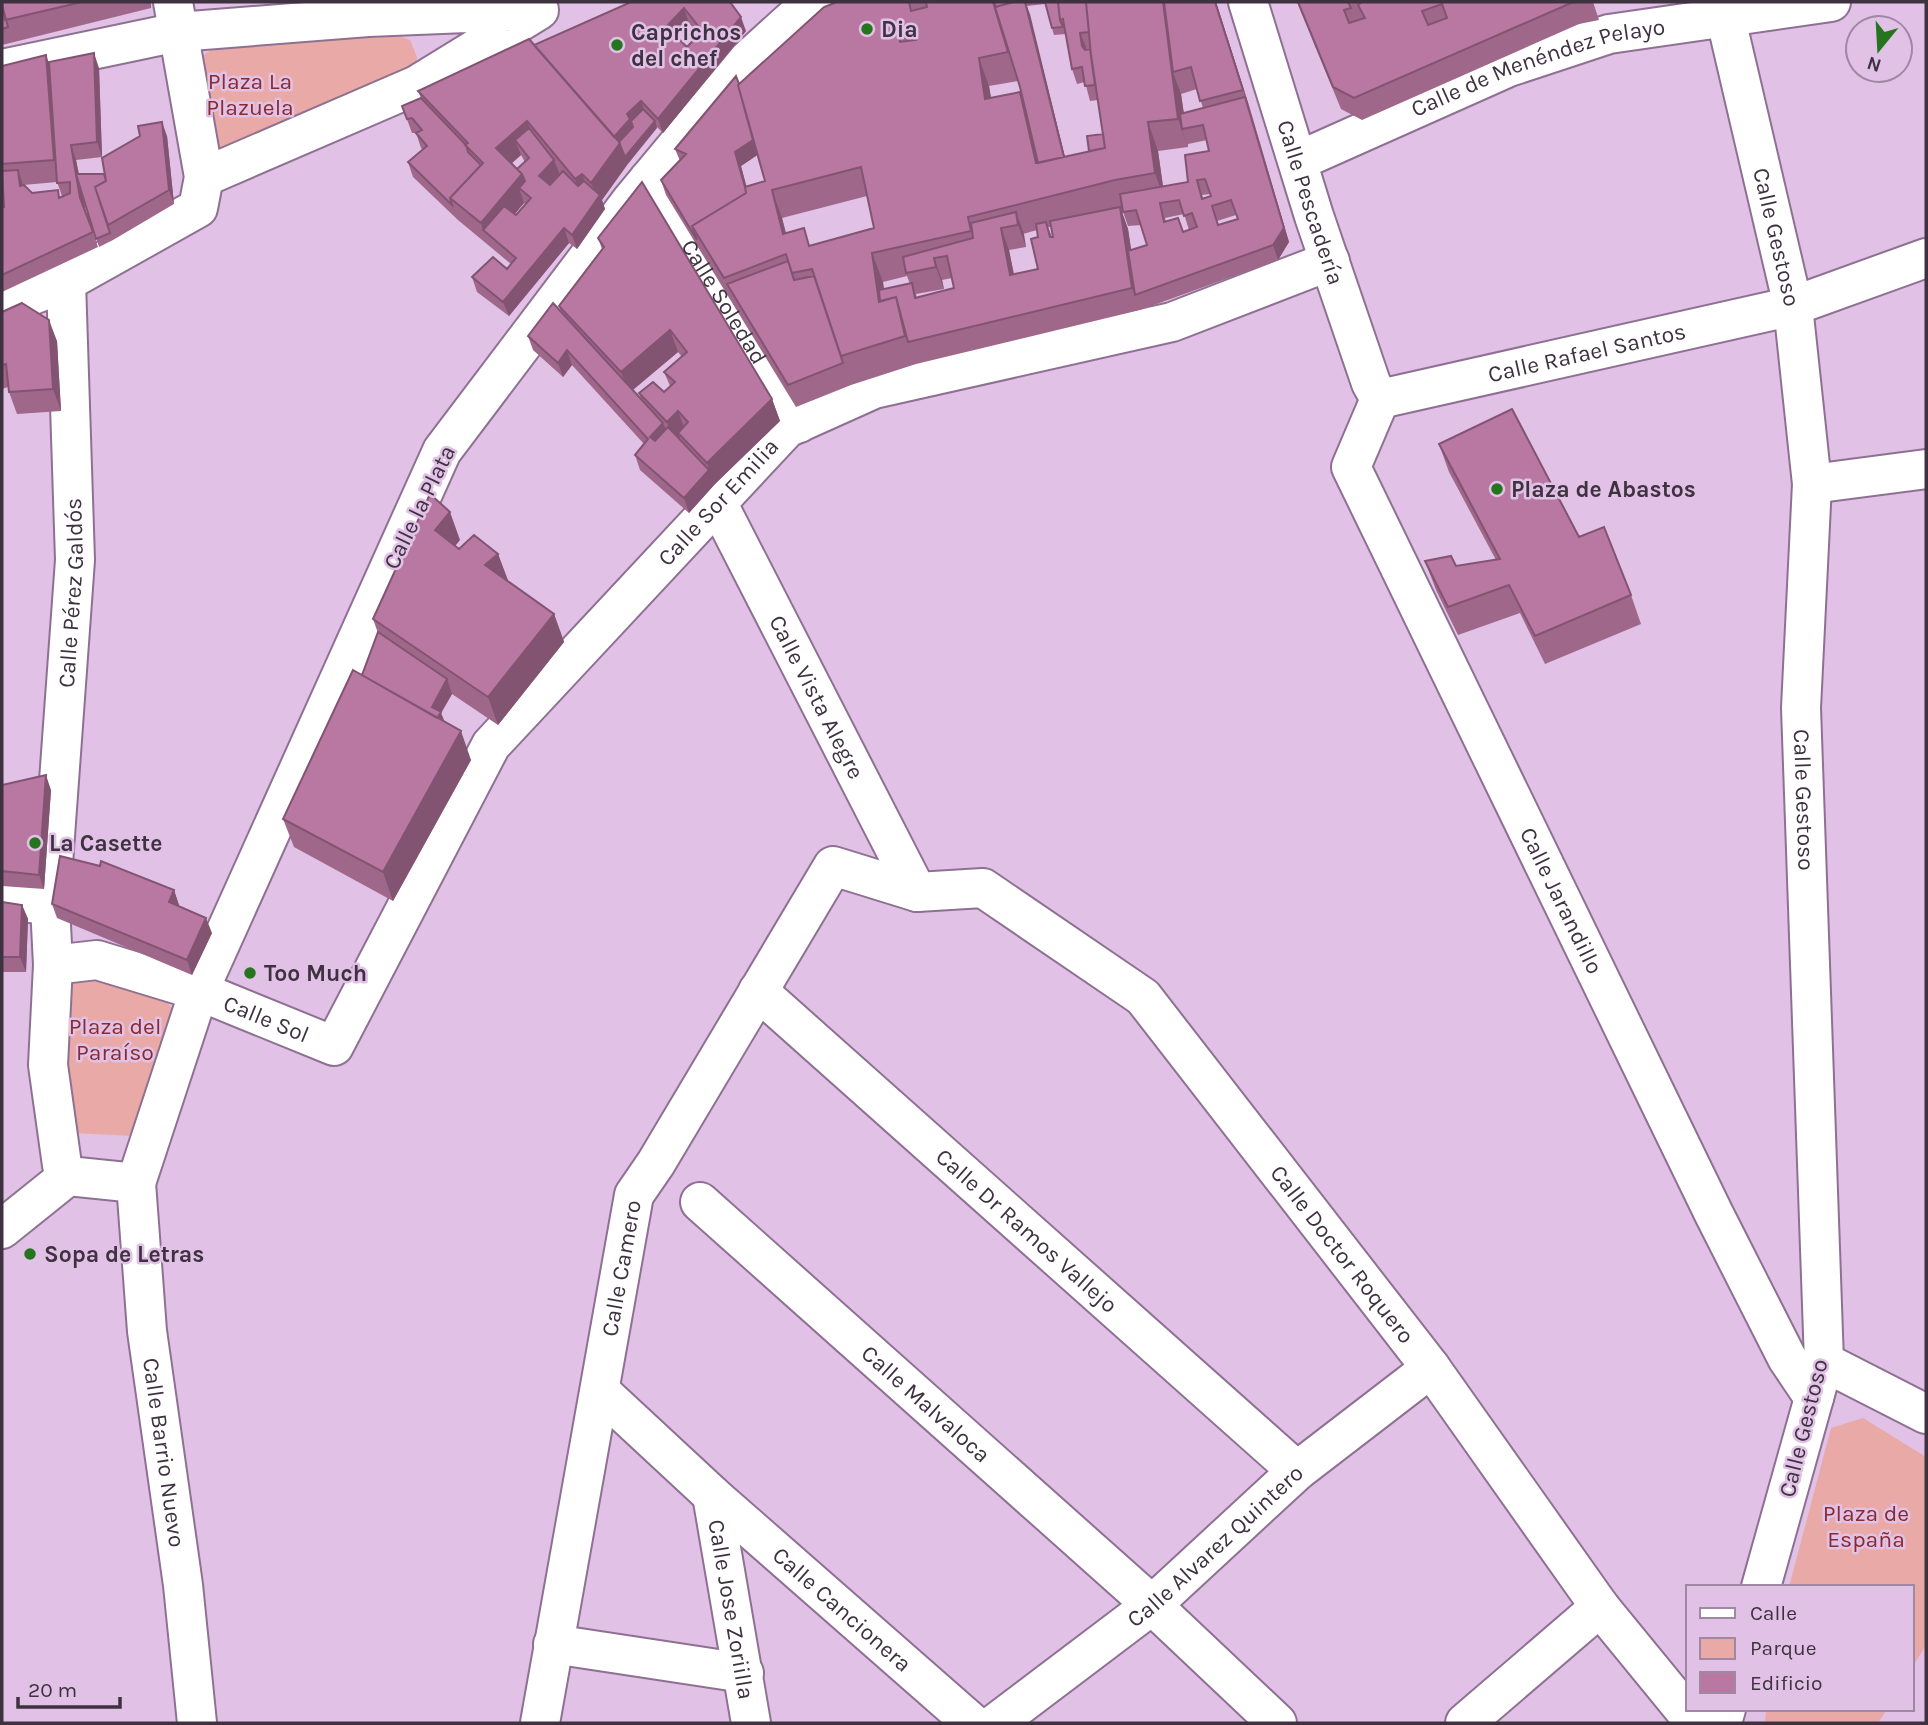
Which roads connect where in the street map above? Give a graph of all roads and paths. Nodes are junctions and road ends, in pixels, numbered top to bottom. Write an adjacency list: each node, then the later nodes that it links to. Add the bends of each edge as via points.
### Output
1 (810, 2): 10 (street, Calle la Plata, via 760,48)
2 (1248, 2): 8 (street, Calle Pescadería)
3 (1830, 2): 5 (street, Calle de Menéndez Pelayo)
4 (552, 6): 6 (street, via 368,17); 9 (street, via 417,85)
5 (1725, 15): 8 (street, Calle de Menéndez Pelayo, via 1609,34 1509,67); 14 (street, Calle Gestoso)
6 (176, 17): 7 (street); 9 (street)
7 (2, 69)
8 (1298, 161): 12 (street, Calle Pescadería)
9 (204, 177): 13 (street, via 198,208)
10 (649, 179): 17 (street, Calle Soledad); 25 (street, Calle la Plata, via 442,452)
11 (1926, 258): 14 (street, Calle Rafael Santos)
12 (1330, 261): 16 (street, Calle Pescadería); 17 (street, Calle Sor Emilia, via 1172,322 874,389)
13 (66, 282): 15 (street); 23 (street, Calle Pérez Galdós, via 75,560)
14 (1793, 306): 16 (street, Calle Rafael Santos); 19 (street, Calle Gestoso)
15 (2, 307)
16 (1380, 399): 36 (street, Calle Jarandillo, via 1351,467 1714,1214 1787,1358)
17 (799, 423): 20 (street, Calle Sor Emilia, via 787,428)
18 (1926, 468): 19 (street)
19 (1812, 484): 33 (street, Calle Gestoso, via 1801,708)
20 (718, 502): 21 (street, Calle Vista Alegre); 27 (street, Calle Sor Emilia, via 491,745)
21 (917, 892): 26 (street, Calle Camero, via 833,866); 34 (street, Calle Doctor Roquero, via 983,888 1143,997)
22 (2, 900): 23 (street)
23 (50, 905): 24 (street, Calle Pérez Galdós)
24 (53, 965): 25 (street, via 97,960); 28 (street, via 48,1066)
25 (198, 991): 27 (street, Calle Sol); 29 (street)
26 (758, 991): 35 (street, Calle Camero, via 634,1195); 38 (street, Calle Dr Ramos Vallejo)
27 (334, 1046)
28 (65, 1171): 29 (street); 30 (street); 32 (street)
29 (136, 1183): 45 (street, Calle Barrio Nuevo, via 147,1331 183,1585)
30 (2, 1200)
31 (700, 1202): 41 (street, Calle Malvaloca)
32 (2, 1229)
33 (1824, 1362): 36 (street, Calle Gestoso); 37 (street)
34 (1431, 1367): 38 (street, Calle Alvarez Quintero); 42 (street, Calle Doctor Roquero)
35 (600, 1391): 39 (street, Calle Cancionera); 43 (street, Calle Camero)
36 (1814, 1398): 40 (street, Calle Gestoso)
37 (1926, 1413)
38 (1297, 1471): 41 (street, Calle Alvarez Quintero)
39 (712, 1495): 44 (street, Calle Jose Zoriilla); 48 (street, Calle Cancionera)
40 (1761, 1585)
41 (1152, 1605): 49 (street, Calle Alvarez Quintero); 50 (street, Calle Malvaloca)
42 (1600, 1607): 51 (street); 52 (street, Calle Doctor Roquero)
43 (554, 1644): 44 (street); 46 (street, Calle Camero)
44 (744, 1673): 47 (street, Calle Jose Zoriilla)
45 (197, 1723)
46 (540, 1723)
47 (751, 1723)
48 (972, 1723)
49 (996, 1723)
50 (1276, 1723)
51 (1465, 1723)
52 (1695, 1723)

